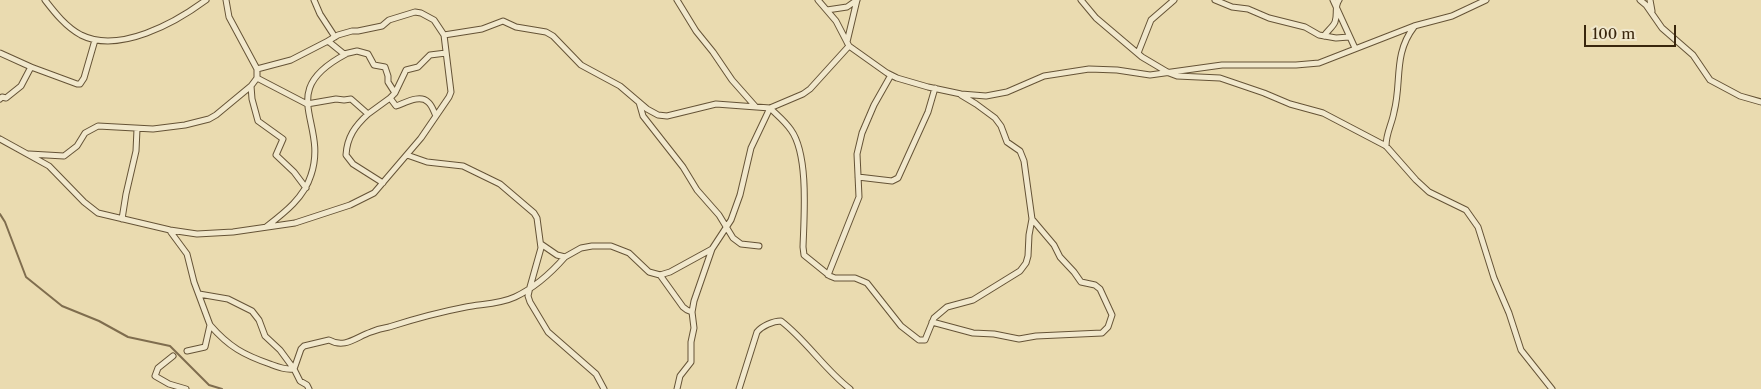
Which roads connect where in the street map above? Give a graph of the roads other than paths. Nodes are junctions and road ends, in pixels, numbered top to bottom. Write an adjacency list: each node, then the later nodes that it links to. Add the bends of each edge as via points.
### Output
1 (45, 0): 23 (street, via 67,25)
2 (206, 0): 23 (street, via 183,16 152,30 118,41)
3 (226, 0): 32 (street, via 229,17)
4 (314, 0): 21 (street)
5 (677, 0): 45 (street, via 732,80)
6 (818, 0): 16 (street)
7 (857, 0): 16 (street, via 847,7); 25 (street)
8 (1080, 0): 29 (street)
9 (1174, 0): 29 (street, via 1151,20)
10 (1215, 0): 20 (street, via 1305,27)
11 (1338, 0): 15 (street)
12 (1486, 0): 18 (street, via 1452,16)
13 (1640, 0): 17 (street)
14 (1650, 0): 17 (street)
15 (1334, 3): 20 (street, via 1336,20); 22 (street)
16 (827, 10): 25 (street)
17 (1652, 14): 43 (street, via 1693,55 1710,80 1740,96)
18 (1414, 26): 26 (street); 51 (street, via 1403,44)
19 (444, 35): 21 (street, via 434,20 415,12 389,20 382,26); 28 (street); 42 (street, via 482,29 503,21 516,27 546,32 581,65 617,84)
20 (1324, 36): 22 (street)
21 (335, 37): 24 (street)
22 (1349, 37): 26 (street)
23 (95, 40): 31 (street, via 80,84)
24 (328, 41): 30 (street); 32 (street, via 291,60)
25 (848, 44): 34 (street); 46 (street, via 810,89)
26 (1355, 48): 33 (street, via 1309,65 1222,65)
27 (0, 53): 31 (street)
28 (446, 53): 38 (street, via 432,54 418,67 406,70); 48 (street, via 451,92)
29 (1138, 53): 33 (street)
30 (346, 54): 38 (street, via 355,51 368,54 374,65 385,68); 44 (street, via 318,73 310,86)
31 (31, 67): 41 (street, via 20,87)
32 (257, 69): 35 (street)
33 (1168, 74): 39 (street, via 1089,69 1044,76 991,96); 51 (street, via 1217,78 1242,85 1323,113)
34 (891, 75): 37 (street); 54 (street, via 862,133 857,154)
35 (257, 78): 36 (street); 44 (street)
36 (251, 86): 49 (street, via 208,119 185,125); 56 (street, via 258,122 284,140 276,156)
37 (935, 88): 39 (street); 54 (street, via 928,112 898,178 892,181)
38 (395, 93): 40 (street)
39 (958, 93): 58 (street, via 994,118 1007,142 1020,152)
40 (390, 98): 47 (street); 48 (street, via 396,106 410,100 427,100)
41 (0, 99)
42 (639, 102): 45 (street, via 647,110 662,116 716,104); 59 (street, via 642,116)
43 (1761, 102)
44 (307, 104): 47 (street, via 351,99); 56 (street, via 314,155 312,174)
45 (756, 106): 46 (street)
46 (770, 108): 59 (street, via 751,148 735,210); 67 (street, via 792,130 800,153 804,255)
47 (368, 114): 55 (street, via 353,129 346,156)
48 (436, 116): 53 (street)
49 (137, 129): 52 (street, via 98,126 85,133 80,143 64,156); 57 (street, via 136,151)
50 (0, 139): 52 (street)
51 (1386, 146): 82 (street, via 1429,192 1470,214 1478,227 1521,350)
52 (28, 154): 57 (street, via 49,166 98,213)
53 (407, 155): 55 (street); 62 (street, via 430,162 461,165 500,184 536,215)
54 (858, 177): 67 (street, via 859,197)
55 (383, 183): 60 (street, via 369,196 350,205 295,223)
56 (306, 188): 60 (street, via 296,201)
57 (122, 219): 61 (street)
58 (1032, 219): 71 (street, via 1028,256 1020,271 973,300 947,307); 71 (street, via 1081,282 1100,289 1112,314 1106,331 1019,339 973,333)
59 (726, 228): 63 (street, via 739,243); 64 (street)
60 (263, 229): 61 (street, via 212,234)
61 (170, 230): 69 (street, via 187,254)
62 (541, 244): 65 (street); 68 (street)
63 (760, 246)
64 (712, 249): 66 (street); 70 (street)
65 (565, 257): 66 (street, via 581,248 611,246 629,252 649,272); 68 (street)
66 (660, 275): 70 (street, via 683,307)
67 (828, 275): 71 (street, via 867,283 902,326 919,340 925,340)
68 (530, 287): 75 (street, via 507,300 394,325 340,344 329,340 304,346); 78 (street, via 530,302 548,332 590,368)
69 (199, 294): 72 (street); 75 (street, via 228,299 252,311 265,336)
70 (692, 312): 79 (street, via 692,362 680,376)
71 (932, 322)
72 (210, 325): 73 (street, via 206,347); 75 (street, via 244,355)
73 (187, 352)
74 (173, 356): 76 (street, via 158,368 155,376)
75 (294, 369): 77 (street)
76 (186, 389)
77 (309, 389)
78 (604, 389)
79 (676, 389)
80 (739, 389): 81 (street, via 757,332 781,321 806,343 834,377)
81 (850, 389)
82 (1552, 389)

